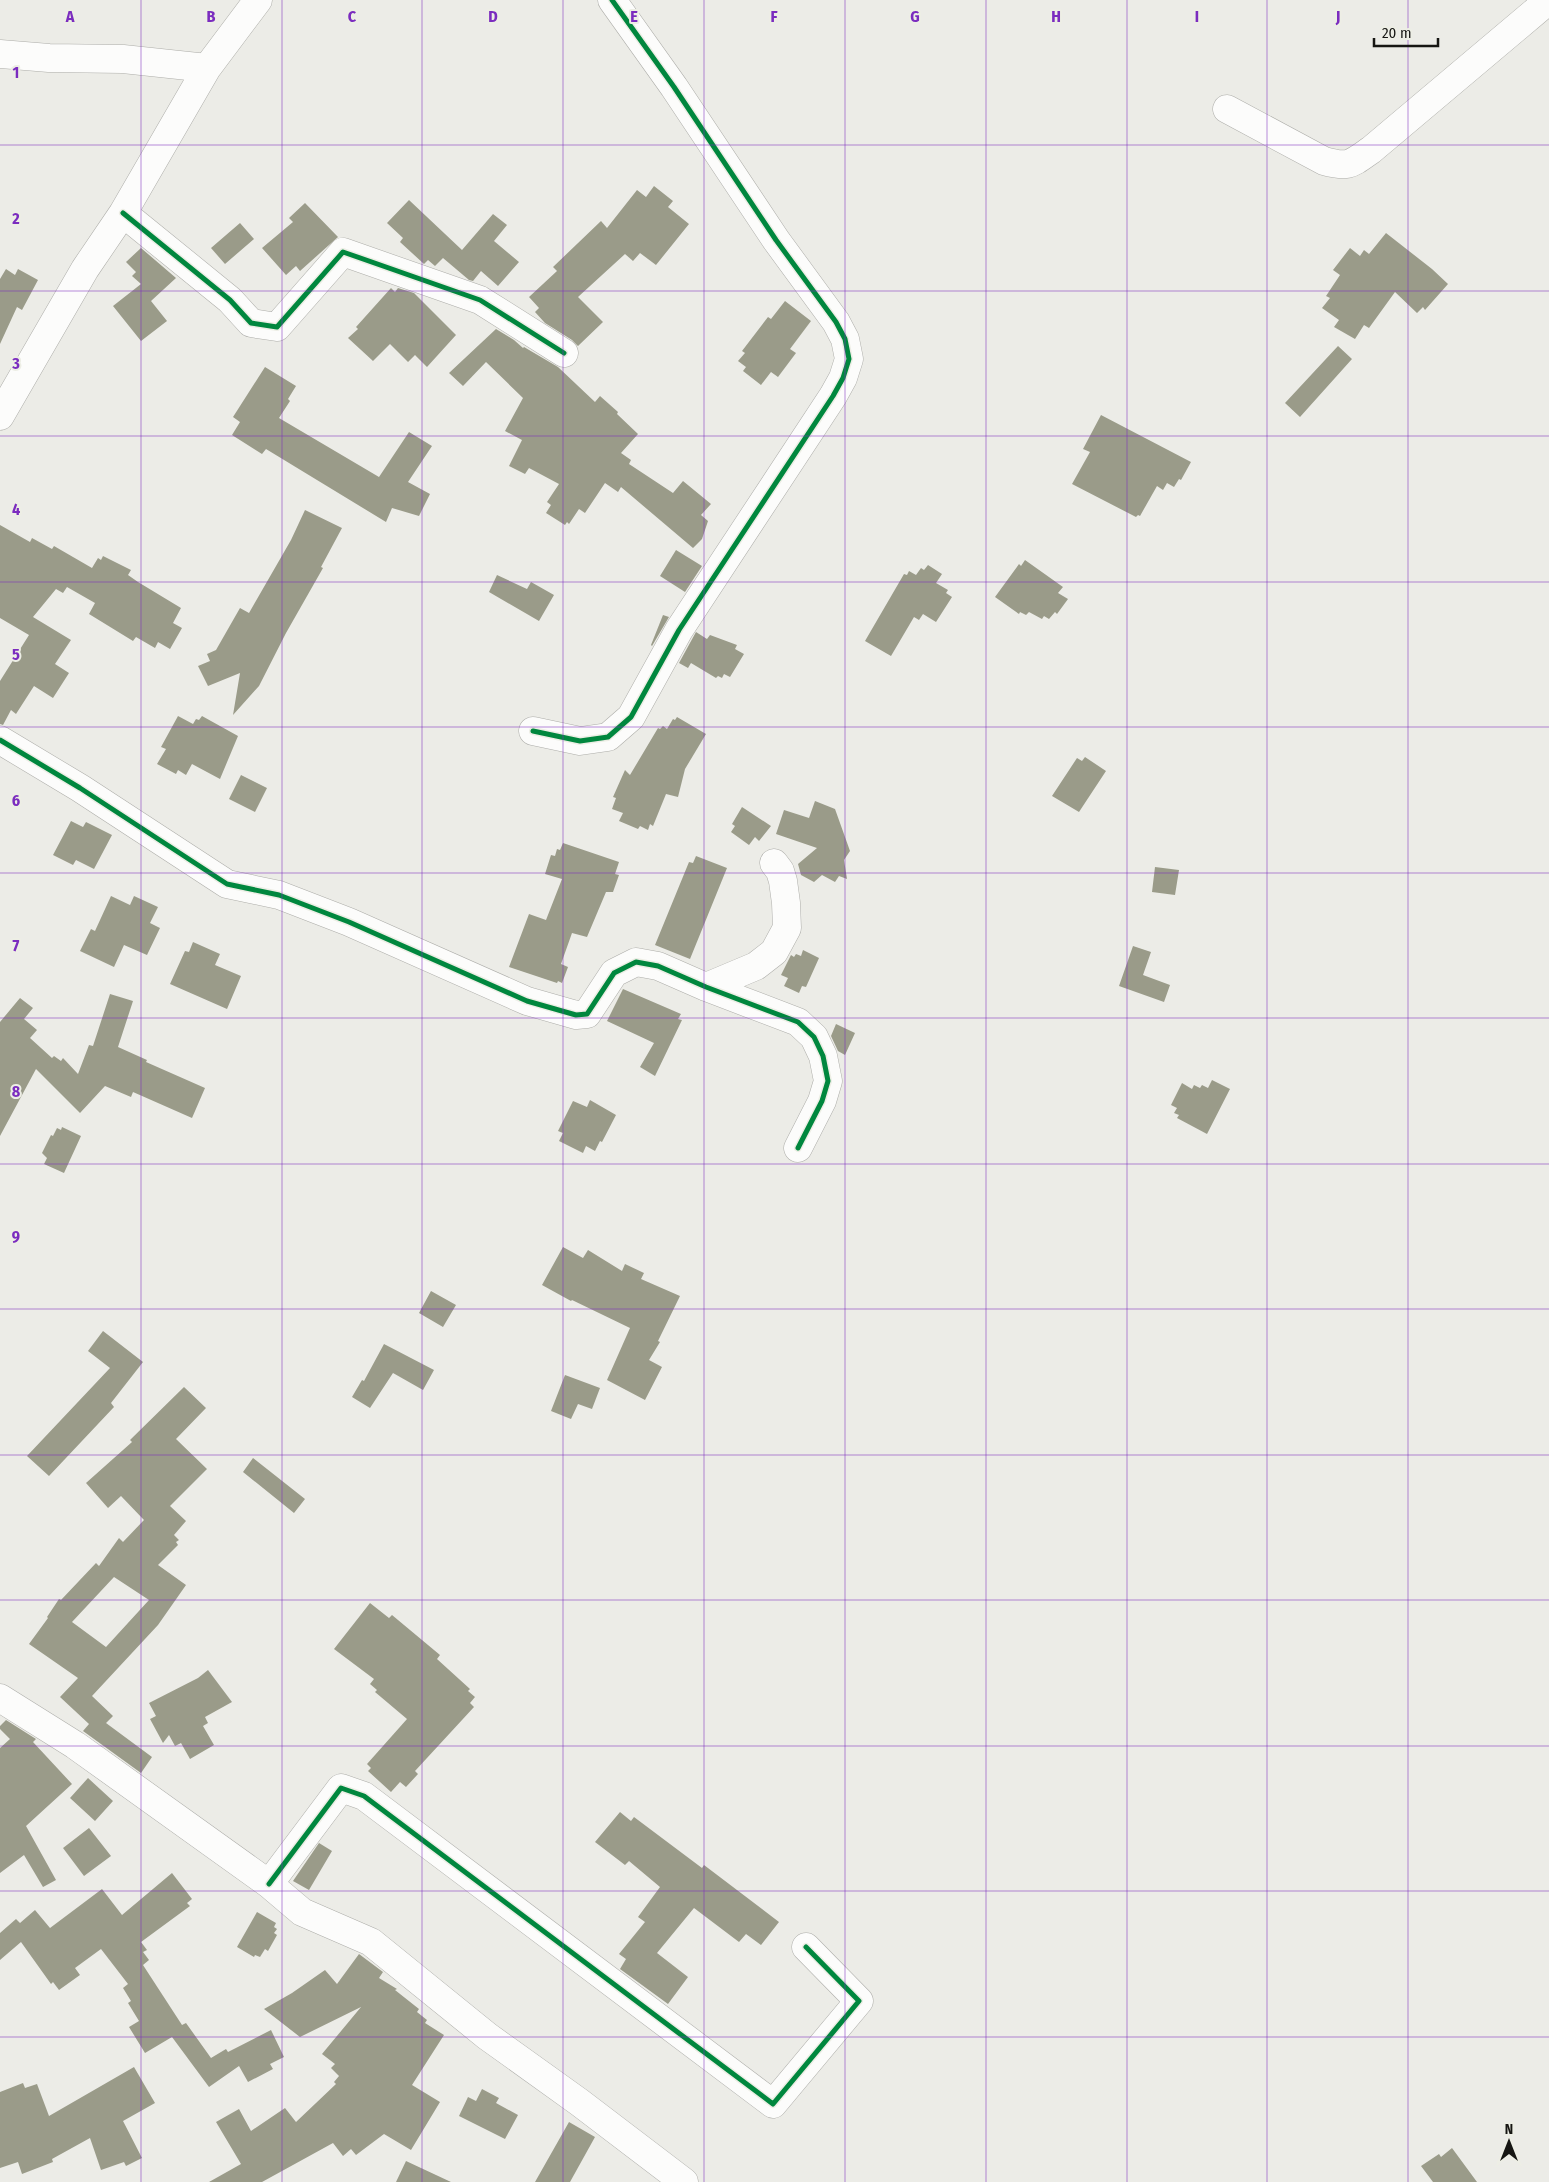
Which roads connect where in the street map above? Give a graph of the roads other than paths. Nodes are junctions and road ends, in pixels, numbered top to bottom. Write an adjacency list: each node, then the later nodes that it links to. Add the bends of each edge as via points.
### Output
1 (258, 0): 5 (street)
2 (612, 0): 10 (street, via 836,322 846,339 849,359 833,396 679,630 631,717 608,737 580,741)
3 (1549, 0): 6 (street, via 1371,150 1348,164 1341,166 1324,161)
4 (0, 54): 5 (street, via 123,58)
5 (207, 68): 7 (street)
6 (1227, 109)
7 (123, 213): 8 (street, via 230,300 251,323 277,327 343,252 480,300); 9 (street, via 85,269)
8 (564, 353)
9 (0, 416)
10 (533, 731)
11 (0, 740): 13 (street, via 227,884 279,895 331,915 526,1001 576,1015 587,1014 614,973 636,962 658,966)
12 (774, 863): 13 (street, via 783,881 787,928 774,952 756,966)
13 (706, 987): 14 (street, via 798,1022 814,1037 823,1056 828,1081 822,1101)
14 (798, 1148)
15 (0, 1698): 16 (street, via 75,1745)
16 (269, 1884): 17 (street, via 342,1788 364,1796 773,2104 859,2000); 18 (street, via 302,1912 371,1942 487,2036)
17 (806, 1947)
18 (684, 2182)

